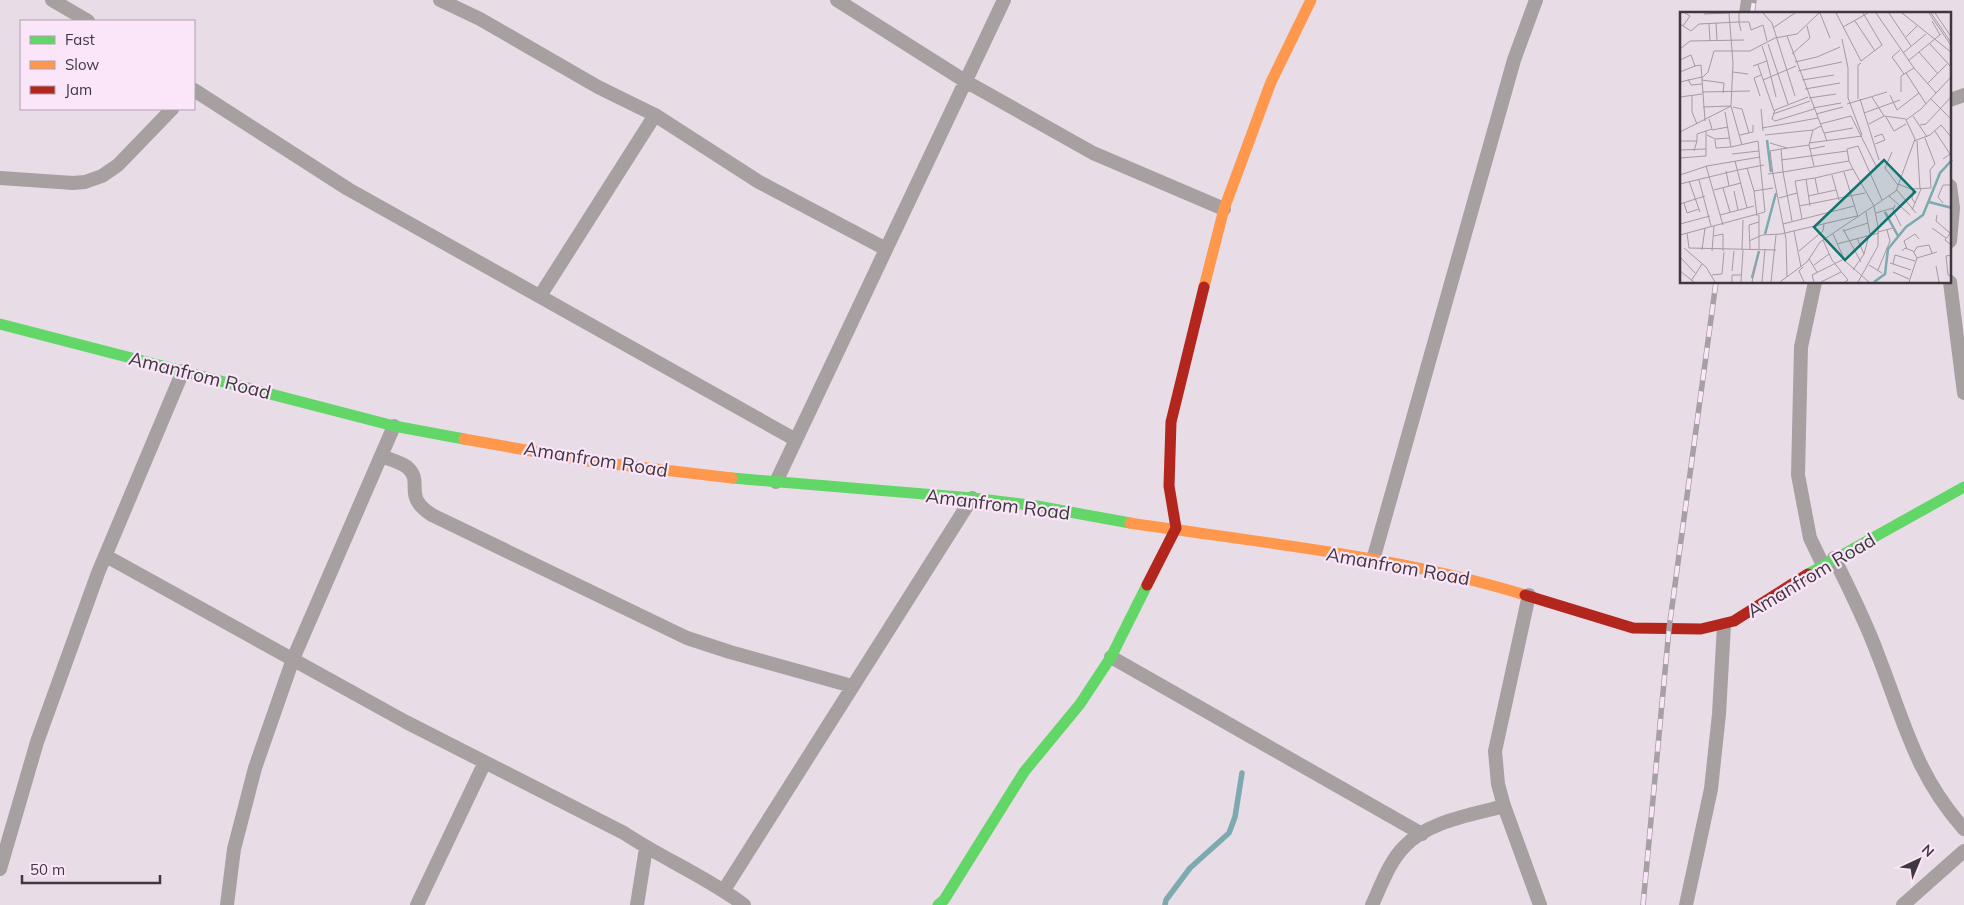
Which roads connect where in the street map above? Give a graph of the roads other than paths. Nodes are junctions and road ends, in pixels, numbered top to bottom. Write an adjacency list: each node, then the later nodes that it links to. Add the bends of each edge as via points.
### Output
1 (52, 0): 7 (street)
2 (440, 0): 13 (street, via 480,19 598,88)
3 (837, 0): 8 (street)
4 (1004, 0): 8 (street)
5 (1311, 0): 16 (street, via 1271,82)
6 (1536, 0): 33 (street, via 1514,60)
7 (86, 20)
8 (965, 80): 16 (street, via 1094,153); 18 (street)
9 (195, 91): 21 (street, via 348,188)
10 (1964, 95): 11 (street)
11 (1952, 99)
12 (171, 110): 14 (street, via 118,165 102,176 73,183)
13 (655, 115): 18 (street, via 759,182); 21 (street)
14 (0, 178)
15 (1952, 201): 17 (street)
16 (1224, 209): 31 (street, via 1171,422 1169,486)
17 (1952, 219)
18 (886, 249): 26 (street)
19 (1815, 284): 34 (street, via 1801,347 1798,475 1810,538)
20 (1950, 284): 24 (street)
21 (540, 296): 26 (street)
22 (0, 324): 23 (street, Amanfrom Road)
23 (184, 371): 25 (street, Amanfrom Road); 32 (street)
24 (1964, 392)
25 (394, 426): 27 (street); 28 (street, Amanfrom Road, via 588,460)
26 (796, 440): 28 (street)
27 (382, 456): 38 (street); 39 (street, via 406,467 416,480 414,497 421,508 432,515 687,638)
28 (776, 482): 30 (street, Amanfrom Road)
29 (1964, 487): 34 (street, Amanfrom Road)
30 (972, 498): 31 (street, Amanfrom Road); 39 (street)
31 (1176, 528): 33 (street, Amanfrom Road); 37 (street)
32 (106, 556): 38 (street); 46 (street, via 37,742)
33 (1373, 560): 35 (street, Amanfrom Road, via 1476,580)
34 (1828, 561): 36 (street, Amanfrom Road); 42 (street, via 1861,612 1925,777)
35 (1528, 595): 36 (street, Amanfrom Road, via 1633,628 1701,629); 41 (street, via 1495,752)
36 (1724, 625): 55 (street, via 1711,789)
37 (1112, 657): 43 (street); 52 (street, via 1080,704 1024,772)
38 (293, 660): 40 (street); 48 (street, via 255,768 234,848)
39 (852, 686): 47 (street)
40 (486, 762): 44 (street, via 624,833); 49 (street)
41 (1504, 806): 43 (street, via 1448,822); 54 (street)
42 (1964, 829)
43 (1422, 834): 53 (street, via 1404,847 1392,863)
44 (646, 848): 47 (street); 50 (street)
45 (1964, 851): 56 (street)
46 (0, 869)
47 (724, 890): 51 (street)
48 (227, 905)
49 (417, 905)
50 (637, 905)
51 (744, 905)
52 (938, 905)
53 (1372, 905)
54 (1540, 905)
55 (1686, 905)
56 (1902, 905)

